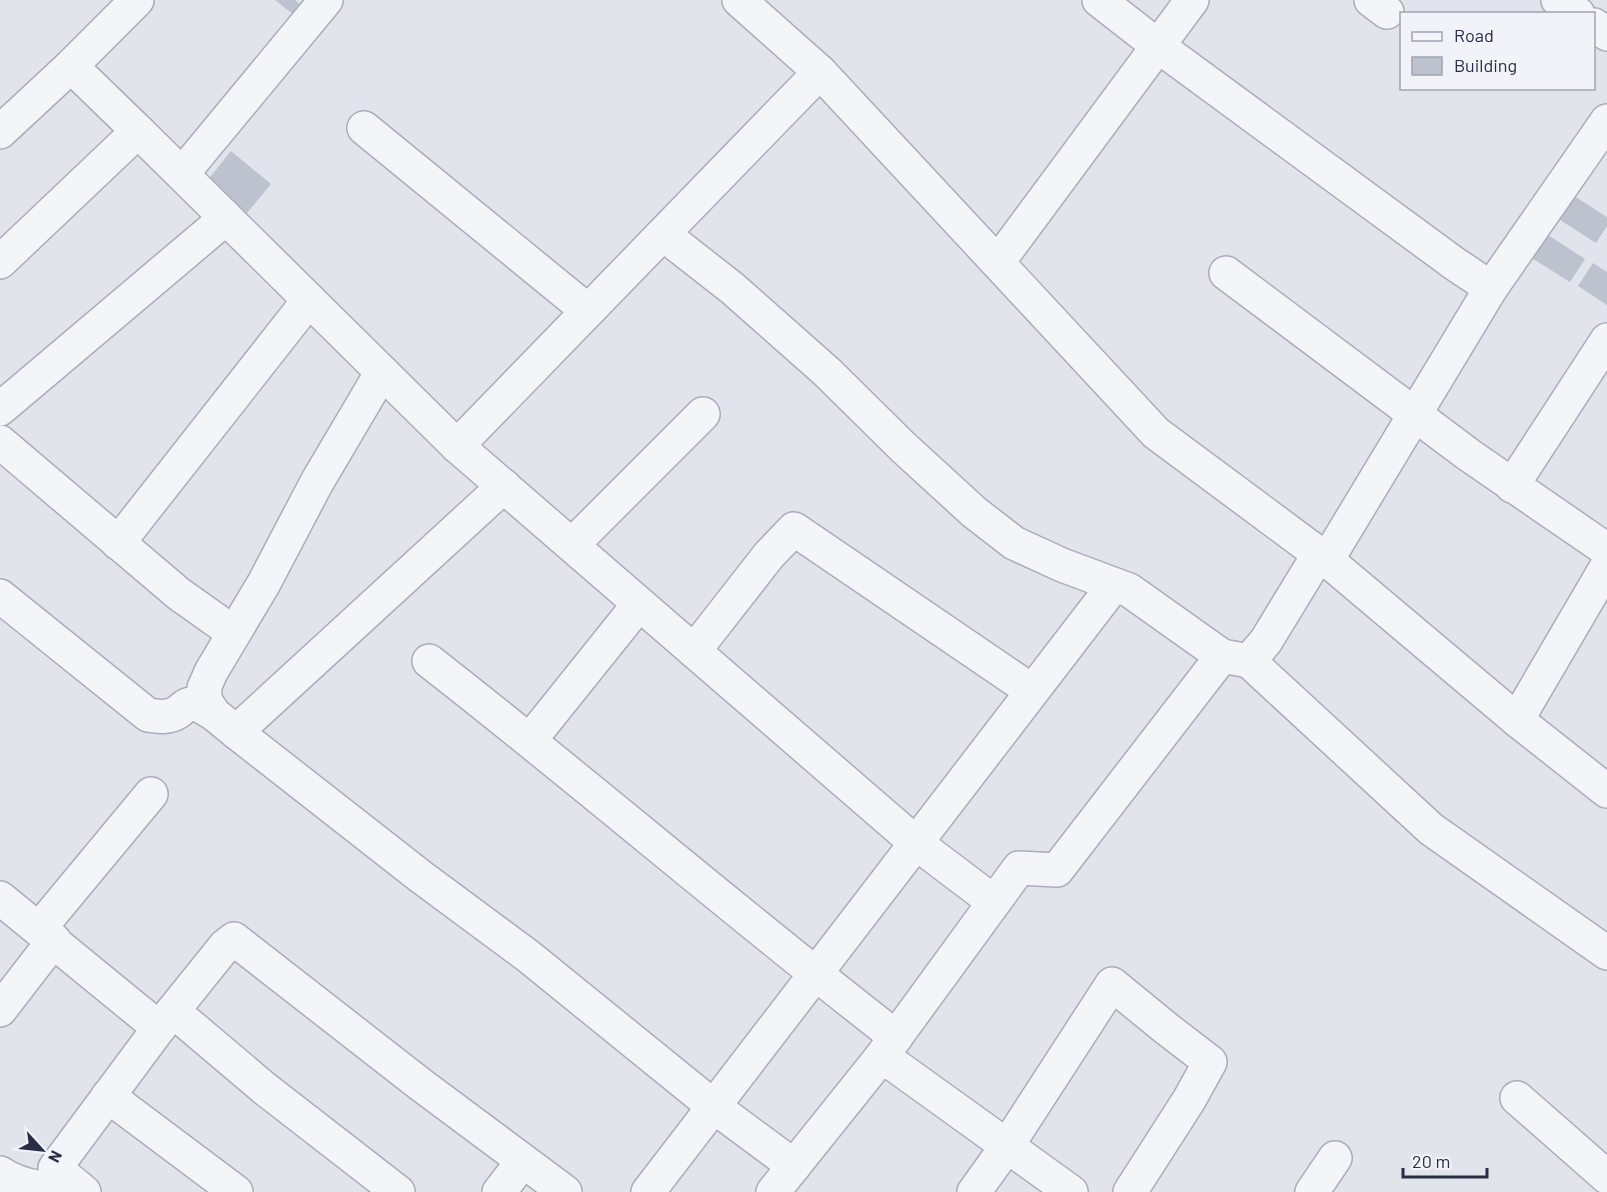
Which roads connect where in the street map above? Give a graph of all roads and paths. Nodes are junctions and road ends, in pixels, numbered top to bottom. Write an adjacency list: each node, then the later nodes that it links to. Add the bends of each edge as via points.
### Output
1 (137, 0): 9 (street)
2 (326, 0): 15 (street)
3 (739, 0): 10 (street)
4 (1100, 0): 8 (street)
5 (1192, 0): 8 (street)
6 (1558, 0): 7 (street)
7 (1575, 12)
8 (1158, 46): 19 (street); 21 (street)
9 (71, 66): 13 (street); 14 (street)
10 (820, 72): 17 (street); 19 (street)
11 (1607, 121): 21 (street)
12 (363, 128): 23 (street)
13 (138, 131): 15 (street); 18 (street)
14 (0, 132)
15 (182, 174): 16 (street)
16 (226, 218): 22 (street); 26 (street)
17 (663, 234): 23 (street); 38 (street, via 732,288 827,372 974,512 1014,543)
18 (0, 262)
19 (998, 262): 36 (street, via 1156,433)
20 (1226, 273): 27 (street)
21 (1491, 288): 27 (street)
22 (309, 300): 25 (street); 33 (street)
23 (588, 311): 30 (street)
24 (1607, 340): 32 (street)
25 (382, 372): 30 (street); 41 (street)
26 (0, 409)
27 (1415, 412): 32 (street); 36 (street)
28 (703, 414): 34 (street)
29 (0, 442): 33 (street)
30 (457, 446): 31 (street)
31 (504, 486): 34 (street); 47 (street)
32 (1512, 486): 35 (street)
33 (118, 543): 41 (street)
34 (572, 545): 40 (street)
35 (1607, 550)
36 (1323, 557): 43 (street, via 1266,641); 46 (street)
37 (1607, 566): 46 (street)
38 (1114, 585): 43 (street, via 1129,590); 45 (street)
39 (0, 596): 47 (street, via 148,715 162,718 178,712 185,704 195,703)
40 (639, 604): 42 (street); 48 (street)
41 (234, 633): 47 (street, via 204,688 206,702)
42 (694, 651): 45 (street, via 768,555 794,529); 51 (street)
43 (1236, 659): 53 (street, via 1057,870 1019,868); 55 (street, via 1431,829)
44 (429, 662): 48 (street)
45 (1032, 691): 51 (street)
46 (1516, 720): 49 (street)
47 (225, 723): 62 (street, via 528,956)
48 (530, 740): 56 (street)
49 (1607, 791)
50 (151, 794): 54 (street)
51 (916, 843): 53 (street); 56 (street)
52 (0, 898): 54 (street)
53 (994, 902): 59 (street)
54 (46, 934): 57 (street); 58 (street)
55 (1607, 953)
56 (815, 974): 59 (street); 62 (street)
57 (0, 1010)
58 (166, 1020): 60 (street); 65 (street, via 234,939); 71 (street, via 248,1075)
59 (889, 1046): 63 (street); 66 (street)
60 (108, 1096): 69 (street, via 55,1168); 70 (street)
61 (1517, 1098): 68 (street)
62 (713, 1106): 66 (street); 74 (street)
63 (1007, 1146): 76 (street); 77 (street); 78 (street, via 1112,984 1210,1062)
64 (1335, 1158): 79 (street)
65 (523, 1161): 72 (street); 73 (street)
66 (794, 1166): 75 (street)
67 (0, 1173): 69 (street, via 12,1181 38,1187)
68 (1607, 1177)
69 (82, 1190)
70 (236, 1192)
71 (398, 1192)
72 (499, 1192)
73 (565, 1192)
74 (648, 1192)
75 (773, 1192)
76 (974, 1192)
77 (1071, 1192)
78 (1130, 1192)
79 (1312, 1192)

